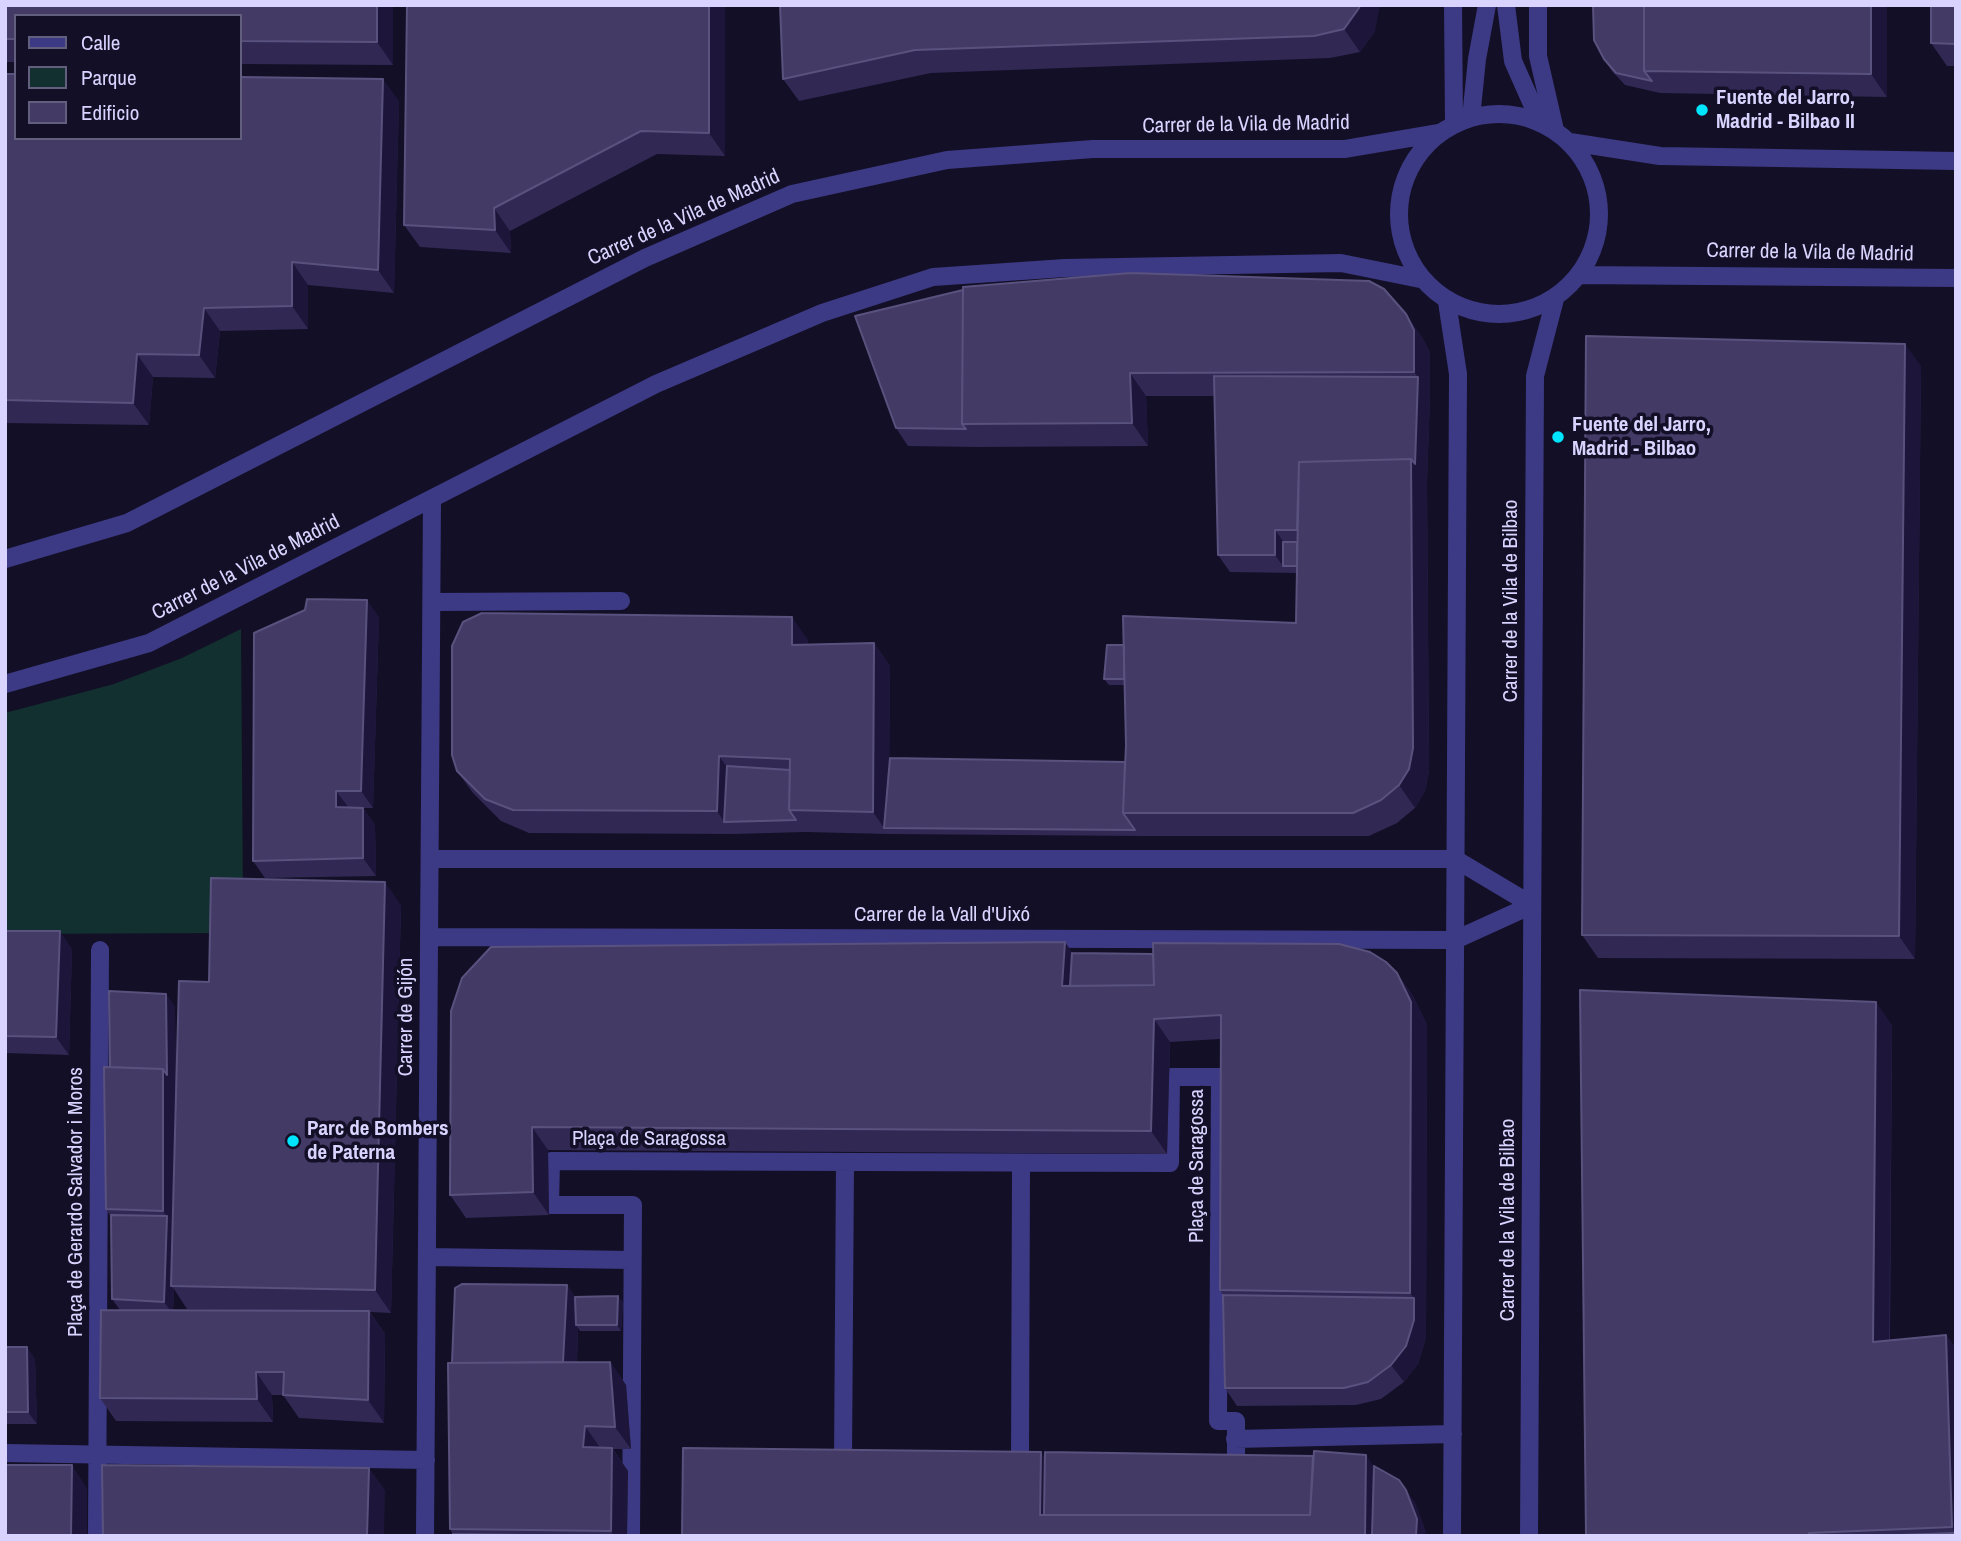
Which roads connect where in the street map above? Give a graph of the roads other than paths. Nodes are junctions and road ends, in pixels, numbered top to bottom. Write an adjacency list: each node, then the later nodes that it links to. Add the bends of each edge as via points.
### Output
1 (1453, 5): 5 (street)
2 (1488, 5): 5 (street, via 1477,59)
3 (1506, 5): 6 (street, via 1513,61)
4 (1538, 5): 6 (street, via 1538,56)
5 (1455, 125): 6 (street, via 1506,114); 10 (street, via 1406,176 1399,229); 14 (street, Carrer de la Vila de Madrid, via 1344,149 1093,149 947,160 792,194 632,264 127,523)
6 (1555, 131): 7 (street, via 1660,156); 8 (street, via 1595,183 1599,230)
7 (1956, 161)
8 (1580, 275): 9 (street, Carrer de la Vila de Madrid); 11 (street)
9 (1956, 278)
10 (1420, 279): 12 (street); 13 (street, Carrer de la Vila de Madrid, via 1341,262 1065,268 933,277 822,313 656,384)
11 (1555, 299): 12 (street, via 1501,316); 20 (street, Carrer de la Vila de Bilbao, via 1535,376)
12 (1447, 302): 19 (street, via 1458,374)
13 (432, 499): 16 (street, Carrer de Gijón); 17 (street, Carrer de la Vila de Madrid, via 149,643)
14 (5, 559)
15 (621, 601): 16 (street)
16 (432, 602): 18 (street, Carrer de Gijón)
17 (5, 684)
18 (430, 859): 19 (street); 21 (street, Carrer de Gijón)
19 (1455, 859): 20 (street); 22 (street)
20 (1532, 905): 22 (street); 40 (street, Carrer de la Vila de Bilbao)
21 (429, 937): 22 (street, Carrer de la Vall d'Uixó); 26 (street, Carrer de Gijón)
22 (1455, 940): 28 (street)
23 (100, 950): 31 (street, Plaça de Gerardo Salvador i Moros)
24 (845, 1163): 25 (street, Plaça de Saragossa); 27 (street, Plaça de Saragossa, via 551,1161 550,1205 633,1205); 33 (street)
25 (1021, 1163): 29 (street, Plaça de Saragossa, via 1170,1163 1171,1077 1220,1077 1218,1421 1236,1420); 34 (street)
26 (427, 1257): 27 (street); 32 (street, Carrer de Gijón)
27 (632, 1260): 38 (street, Plaça de Saragossa)
28 (1453, 1434): 29 (street); 39 (street)
29 (1236, 1439): 35 (street, via 1236,1463)
30 (5, 1453): 31 (street)
31 (97, 1455): 32 (street); 36 (street, Plaça de Gerardo Salvador i Moros)
32 (426, 1460): 37 (street, Carrer de Gijón)
33 (843, 1461)
34 (1020, 1462)
35 (1209, 1463)
36 (97, 1536)
37 (425, 1536)
38 (631, 1536)
39 (1452, 1536)
40 (1529, 1536)

